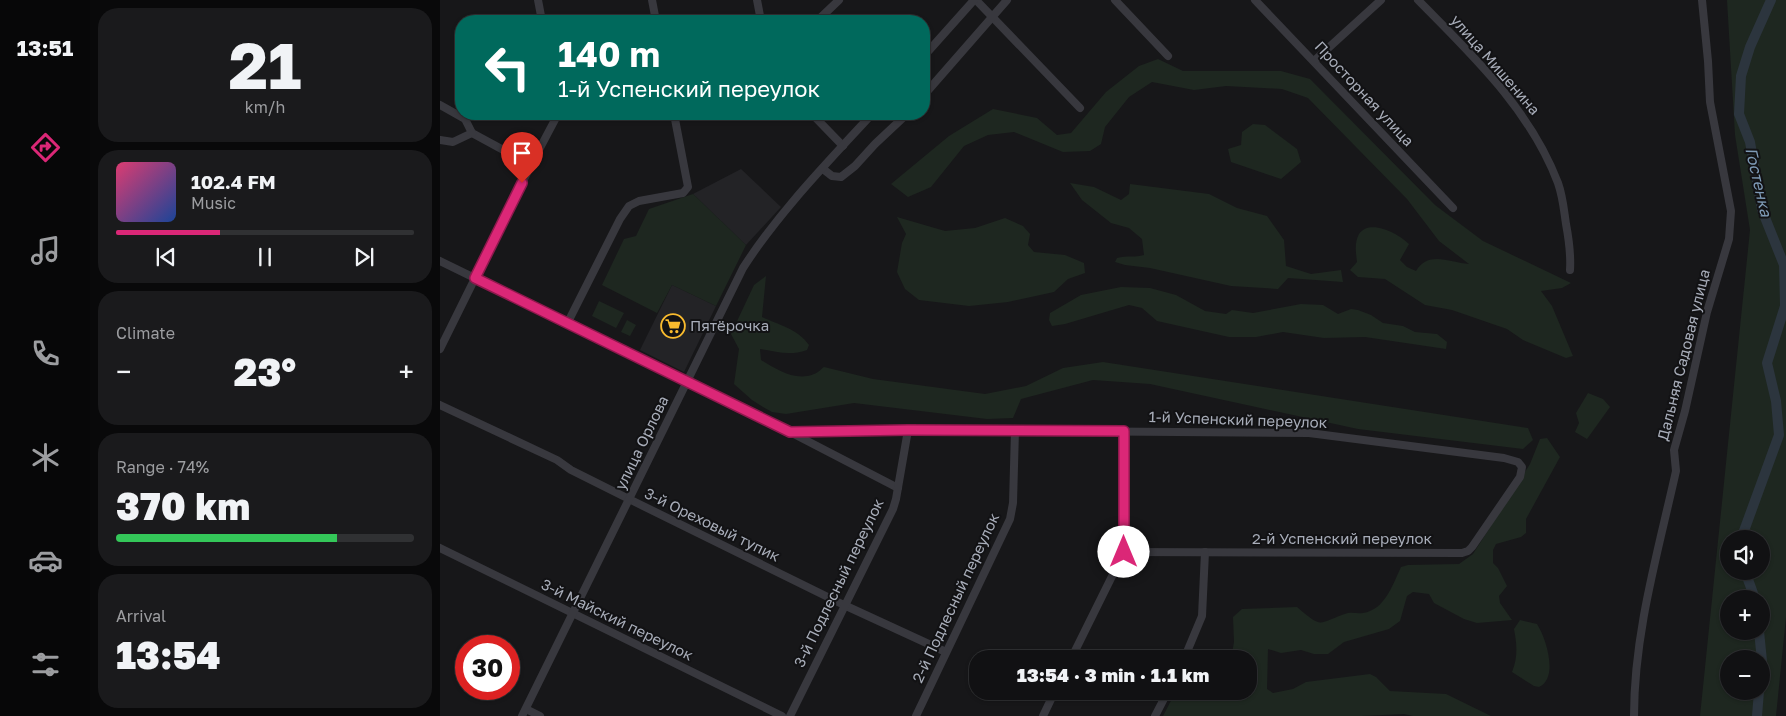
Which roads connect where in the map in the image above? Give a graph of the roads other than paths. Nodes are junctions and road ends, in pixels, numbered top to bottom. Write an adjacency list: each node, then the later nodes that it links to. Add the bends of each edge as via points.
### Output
1 (538, 0): 12 (street)
2 (652, 0): 13 (street)
3 (757, 0): 14 (street)
4 (839, 0): 15 (street)
5 (975, 0): 16 (street); 17 (street)
6 (1007, 0): 16 (street)
7 (1115, 0): 18 (street)
8 (1255, 0): 19 (street, Просторная улица)
9 (1381, 0): 19 (street)
10 (1418, 0): 37 (street, улица Мишенина, via 1484,68 1534,132 1562,198 1571,256)
11 (1702, 0): 67 (street, Дальняя Садовая улица, via 1710,102 1731,211 1729,239 1707,312 1674,450 1676,471 1640,635)
12 (541, 15)
13 (655, 15)
14 (759, 15)
15 (823, 15)
16 (992, 16): 20 (street); 22 (street)
17 (930, 49)
18 (1168, 56)
19 (1314, 62): 35 (street, Просторная улица)
20 (930, 88)
21 (440, 105): 23 (street)
22 (1080, 108)
23 (455, 113)
24 (466, 120): 30 (street)
25 (555, 120): 33 (street)
26 (675, 120): 39 (street, via 688,187 683,193 639,201 629,206)
27 (818, 120): 32 (street)
28 (867, 120): 32 (street, улица Орлова)
29 (901, 120): 34 (street, via 842,177 832,176)
30 (472, 133): 31 (street, via 452,142); 33 (street)
31 (440, 140)
32 (843, 146): 34 (street, улица Орлова)
33 (531, 165): 38 (street)
34 (823, 169): 41 (street, улица Орлова, via 759,243)
35 (1453, 208)
36 (440, 261): 38 (street, 1-й Успенский переулок)
37 (1570, 270)
38 (475, 278): 39 (street, 1-й Успенский переулок); 40 (street)
39 (567, 324): 41 (street, 1-й Успенский переулок)
40 (440, 349)
41 (686, 382): 46 (street, 1-й Успенский переулок); 49 (street, улица Орлова)
42 (440, 406): 49 (street, 3-й Ореховый тупик, via 557,460)
43 (908, 430): 44 (street, 1-й Успенский переулок); 46 (street, 1-й Успенский переулок); 48 (street, 3-й Подлесный переулок)
44 (1015, 430): 45 (street, 1-й Успенский переулок); 57 (street, 2-й Подлесный переулок, via 1010,519)
45 (1124, 431): 47 (street, 1-й Успенский переулок, via 1309,433 1504,458 1518,462 1522,467); 51 (street)
46 (790, 432): 48 (street, 1-й Успенский переулок)
47 (1520, 477): 52 (street, 2-й Успенский переулок, via 1472,548 1462,553)
48 (898, 488): 53 (street, 3-й Подлесный переулок, via 892,508)
49 (630, 499): 53 (street, 3-й Ореховый тупик); 54 (street, улица Орлова)
50 (440, 548): 54 (street, 3-й Майский переулок)
51 (1124, 552): 52 (street, 2-й Успенский переулок); 55 (street)
52 (1205, 552): 56 (street, via 1202,616)
53 (844, 605): 57 (street, 3-й Ореховый тупик); 63 (street, 3-й Подлесный переулок)
54 (572, 614): 60 (street, улица Орлова); 62 (street, 3-й Майский переулок)
55 (1075, 650)
56 (1188, 650)
57 (946, 652): 64 (street, 2-й Подлесный переулок)
58 (1051, 700): 65 (street)
59 (1163, 700): 66 (street)
60 (524, 712): 61 (street)
61 (540, 716)
62 (782, 716)
63 (790, 716)
64 (916, 716)
65 (1043, 716)
66 (1155, 716)
67 (1634, 716)

